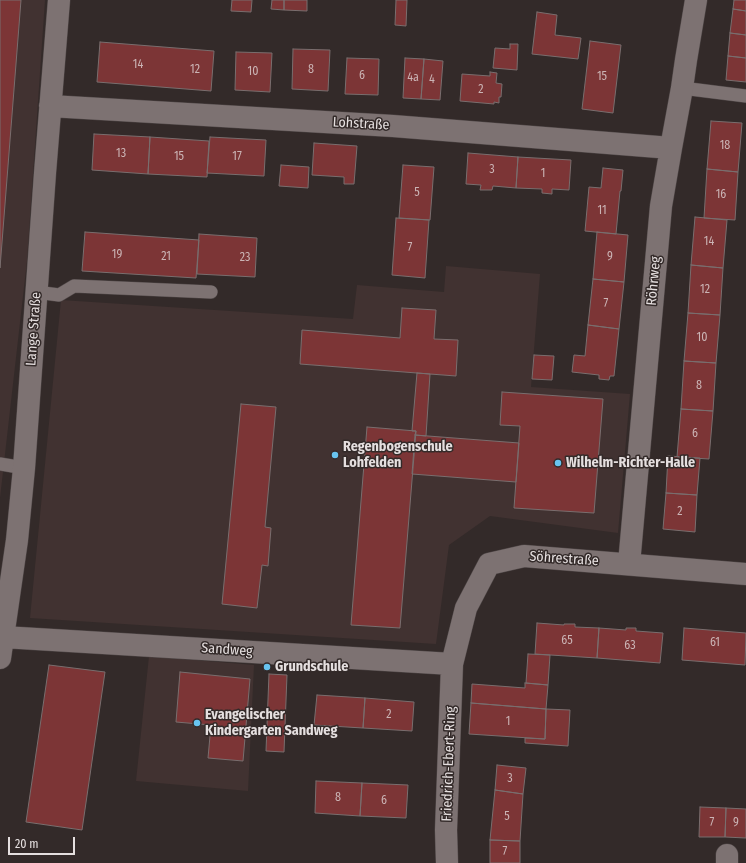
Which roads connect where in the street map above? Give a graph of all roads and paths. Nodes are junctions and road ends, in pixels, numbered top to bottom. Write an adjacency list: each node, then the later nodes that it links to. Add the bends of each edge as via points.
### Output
1 (59, 0): 5 (street, Lange Straße)
2 (696, 0): 3 (street, Röhrweg)
3 (682, 88): 4 (lane); 6 (street, Röhrweg)
4 (746, 96)
5 (50, 106): 6 (street, Lohstraße, via 393,126); 7 (street, Lange Straße)
6 (671, 148): 11 (street, Röhrweg, via 661,206)
7 (36, 292): 8 (lane, via 59,295 74,286); 10 (street, Lange Straße)
8 (211, 292)
9 (0, 464): 10 (lane)
10 (24, 468): 13 (street, Lange Straße, via 17,540)
11 (629, 564): 12 (street, Söhrestraße); 14 (street, Söhrestraße, via 524,556 489,564 466,608)
12 (746, 574)
13 (1, 647): 14 (street, Sandweg)
14 (452, 664): 15 (street, Friedrich-Ebert-Ring)
15 (447, 863)

